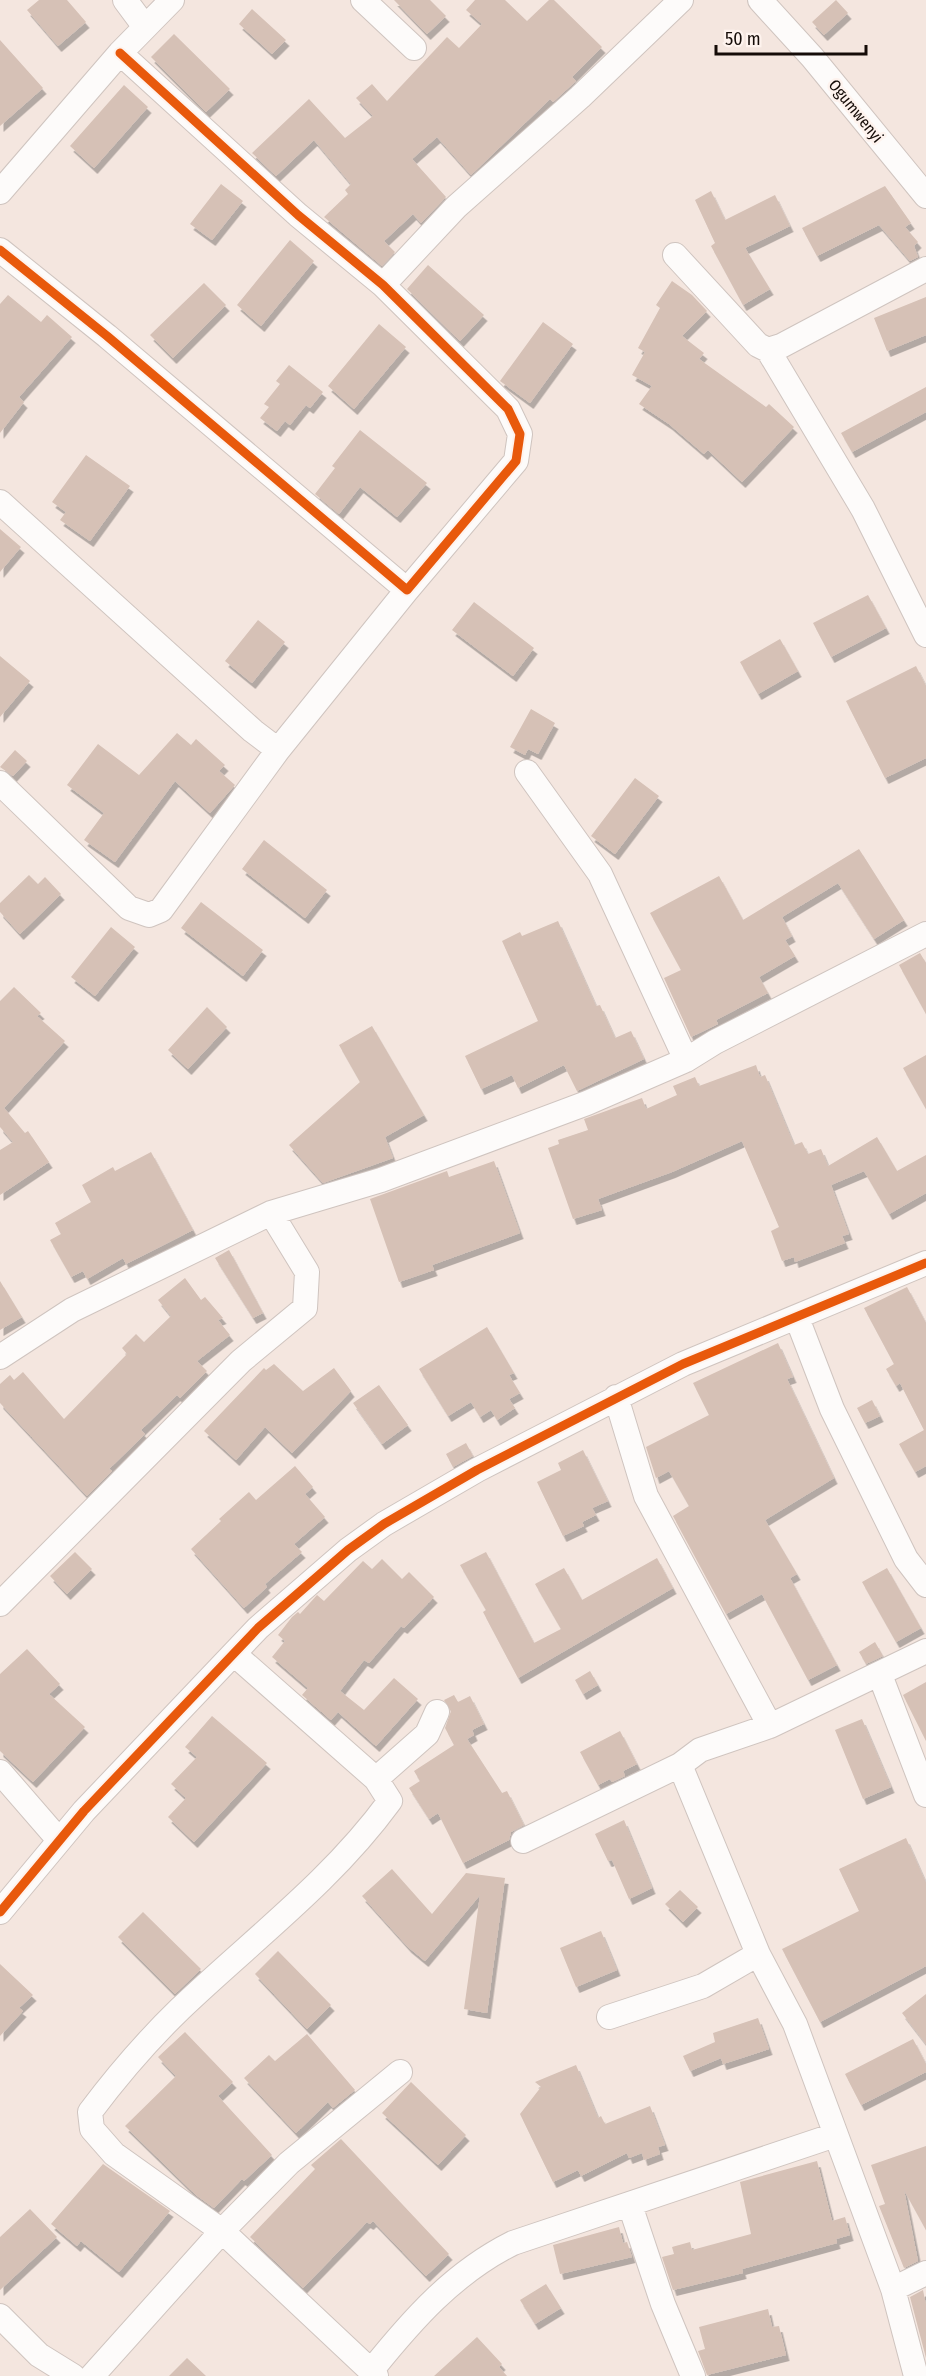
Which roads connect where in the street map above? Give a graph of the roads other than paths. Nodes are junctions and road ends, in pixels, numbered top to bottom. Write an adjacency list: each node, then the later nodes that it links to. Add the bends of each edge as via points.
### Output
1 (125, 0): 6 (street)
2 (172, 0): 6 (street)
3 (363, 0): 7 (street)
4 (681, 0): 14 (street, via 580,97 456,207)
5 (760, 0): 10 (street, Ogumwenyi)
6 (145, 27): 8 (street)
7 (414, 48)
8 (120, 53): 9 (street); 14 (street, via 298,215)
9 (0, 192)
10 (926, 196)
11 (0, 250): 17 (street)
12 (675, 255): 15 (street, via 758,345)
13 (926, 269): 15 (street)
14 (383, 285): 17 (street, via 508,409 520,434 516,461)
15 (768, 350): 18 (street, via 863,509)
16 (0, 502): 19 (street)
17 (407, 590): 19 (street)
18 (926, 634)
19 (278, 750): 21 (street, via 161,910 149,915 129,908)
20 (527, 772): 23 (street, via 600,874)
21 (0, 783)
22 (926, 934): 23 (street)
23 (686, 1060): 24 (street, via 587,1103 381,1180)
24 (271, 1213): 27 (street, via 72,1310); 30 (street, via 307,1272 305,1308 241,1361)
25 (926, 1263): 26 (street)
26 (797, 1318): 28 (street, via 683,1364); 29 (street, via 832,1409 906,1559)
27 (0, 1357)
28 (616, 1397): 32 (street, via 384,1524 258,1628); 35 (street, via 646,1496)
29 (926, 1585)
30 (0, 1604)
31 (926, 1651): 33 (street)
32 (234, 1654): 38 (street); 40 (street)
33 (880, 1675): 35 (street); 39 (street)
34 (437, 1712): 38 (street, via 427,1734)
35 (770, 1726): 36 (street, via 700,1750)
36 (680, 1765): 41 (street); 43 (street)
37 (0, 1772): 40 (street)
38 (376, 1779): 48 (street, via 390,1801 374,1823 292,1909 179,2010 90,2112 92,2129 114,2154)
39 (926, 1795)
40 (59, 1840): 42 (street)
41 (523, 1841)
42 (0, 1912)
43 (758, 1954): 44 (street, via 703,1986); 46 (street, via 795,2024)
44 (609, 2017)
45 (400, 2072): 48 (street, via 289,2163)
46 (835, 2135): 47 (street); 50 (street)
47 (630, 2205): 52 (street, via 513,2243 484,2258 417,2314); 55 (street, via 663,2304)
48 (222, 2231): 52 (street); 54 (street)
49 (926, 2273): 50 (street)
50 (893, 2289): 56 (street)
51 (0, 2316): 53 (street, via 39,2355)
52 (373, 2373)
53 (73, 2376)
54 (92, 2376)
55 (693, 2376)
56 (916, 2376)

